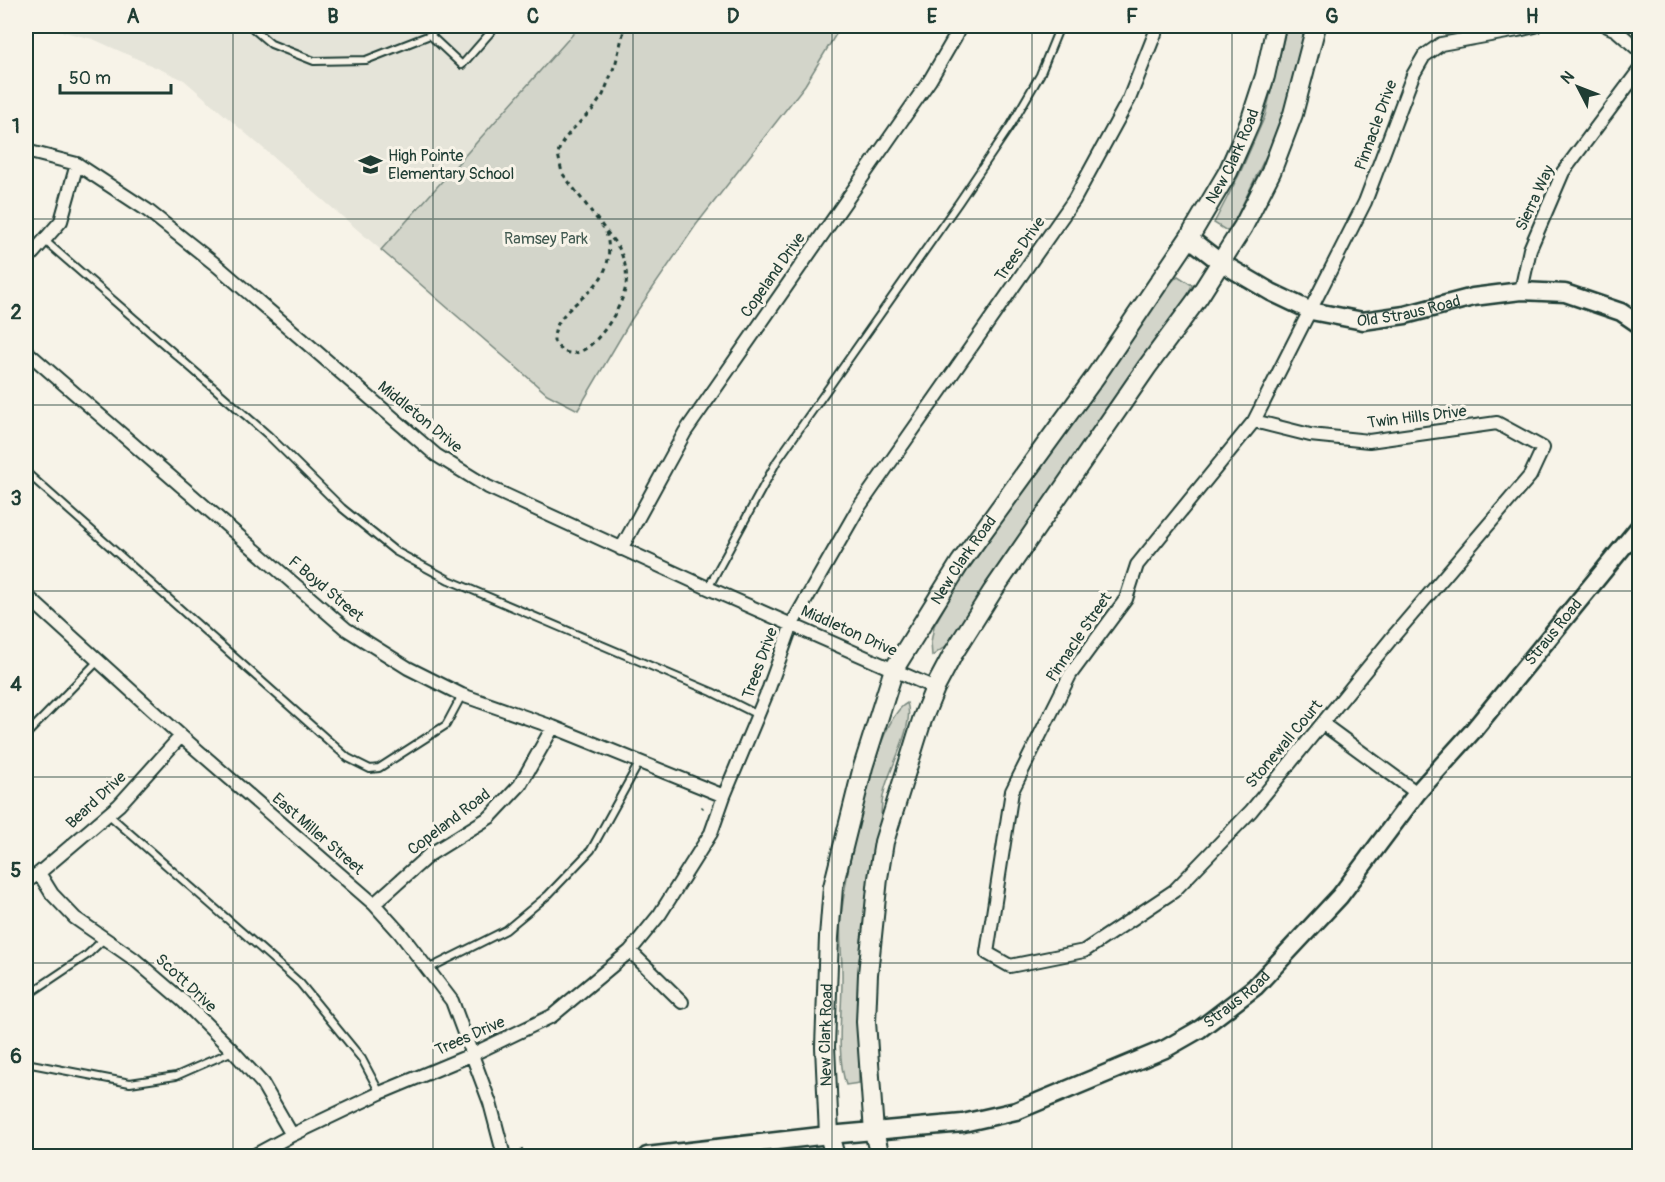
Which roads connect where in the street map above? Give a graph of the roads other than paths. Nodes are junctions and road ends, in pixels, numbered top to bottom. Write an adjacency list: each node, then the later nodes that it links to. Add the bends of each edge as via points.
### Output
1 (250, 26): 11 (lane, via 271,44 314,61 366,60)
2 (439, 26): 11 (lane)
3 (496, 26): 11 (lane, via 462,65)
4 (960, 26): 28 (street, Copeland Drive, via 930,80 685,432)
5 (1060, 26): 29 (lane, via 1040,75 1011,125 777,461)
6 (1158, 26): 31 (street, Trees Drive, via 1130,99 1074,200 859,507)
7 (1276, 26): 16 (main road, New Clark Road, via 1250,122 1228,172)
8 (1316, 26): 19 (main road, via 1293,114 1271,172)
9 (1534, 26): 21 (street, Pinnacle Drive, via 1440,44 1424,56 1413,75 1365,202)
10 (1607, 26): 12 (street)
11 (430, 35)
12 (1640, 51)
13 (1640, 69): 20 (street, Sierra Way, via 1563,172 1530,249)
14 (26, 151): 15 (street, Middleton Drive)
15 (77, 164): 17 (street, via 61,221); 28 (street, Middleton Drive, via 147,210 215,264 436,455 488,487)
16 (1189, 238): 19 (street, Old Straus Road); 33 (main road, New Clark Road, via 1095,377 960,563)
17 (44, 240): 18 (street); 36 (lane, via 395,551 449,580)
18 (26, 261)
19 (1220, 262): 21 (street, Old Straus Road); 34 (main road, via 992,592)
20 (1521, 291): 21 (street, Old Straus Road, via 1473,297 1406,315 1363,321); 22 (street, Old Straus Road, via 1565,293 1621,312)
21 (1311, 311): 24 (street, Pinnacle Street)
22 (1640, 325)
23 (26, 351): 35 (street, F Boyd Street, via 346,629 408,668)
24 (1254, 421): 25 (street, Twin Hills Drive, via 1310,435 1369,441 1497,423); 50 (street, Pinnacle Street, via 1137,565 1126,599 1070,675 1012,791)
25 (1543, 448): 37 (street, Stonewall Court, via 1530,476)
26 (26, 472): 35 (lane, via 348,758 370,769 379,768 446,725)
27 (1640, 526): 42 (street, Straus Road, via 1472,732)
28 (621, 549): 29 (street, Middleton Drive)
29 (708, 588): 31 (street, Middleton Drive)
30 (26, 596): 32 (street, East Miller Street)
31 (792, 624): 33 (street, Middleton Drive); 36 (street, Trees Drive)
32 (98, 661): 39 (lane); 40 (street, East Miller Street)
33 (894, 669): 34 (street, Middleton Drive); 60 (main road, New Clark Road, via 863,767 833,887 825,1047)
34 (935, 688): 58 (main road, via 901,784 878,878 866,1022)
35 (462, 695): 38 (street, F Boyd Street)
36 (758, 715): 43 (street, Trees Drive)
37 (1323, 724): 42 (street); 50 (street, Stonewall Court, via 1251,811 1174,891 1084,951 1010,966)
38 (554, 728): 41 (street, F Boyd Street); 47 (street, Copeland Road, via 520,785 490,817 429,855)
39 (26, 735)
40 (181, 736): 44 (street, Beard Drive); 47 (street, East Miller Street)
41 (639, 763): 43 (street, F Boyd Street); 51 (lane, via 591,850 548,895 506,930)
42 (1417, 793): 58 (street, Straus Road, via 1340,896 1290,951 1255,987 1200,1029 1165,1049 1016,1111 963,1123)
43 (724, 796): 49 (street, Trees Drive, via 711,833 660,914)
44 (108, 814): 45 (street, Beard Drive); 57 (lane, via 300,983 362,1059)
45 (39, 873): 46 (street, Beard Drive); 48 (street, Scott Drive, via 75,918)
46 (26, 882)
47 (374, 904): 51 (street, East Miller Street)
48 (105, 937): 52 (lane, via 87,955); 54 (street, Scott Drive, via 184,1002)
49 (630, 951): 53 (street); 55 (street, Trees Drive, via 552,1016)
50 (987, 953)
51 (428, 969): 55 (street, East Miller Street, via 452,1001)
52 (26, 996)
53 (682, 1002)
54 (233, 1051): 56 (lane, via 176,1076 130,1083); 59 (street, Scott Drive, via 262,1083)
55 (471, 1055): 57 (street, Trees Drive); 62 (street, East Miller Street, via 490,1103)
56 (26, 1063)
57 (380, 1093): 59 (street, Trees Drive)
58 (874, 1132): 60 (street, Straus Road); 65 (main road)
59 (292, 1135): 61 (street, Trees Drive)
60 (829, 1135): 63 (street, Straus Road); 64 (main road, New Clark Road)
61 (253, 1156)
62 (504, 1156)
63 (646, 1156)
64 (835, 1156)
65 (880, 1156)

